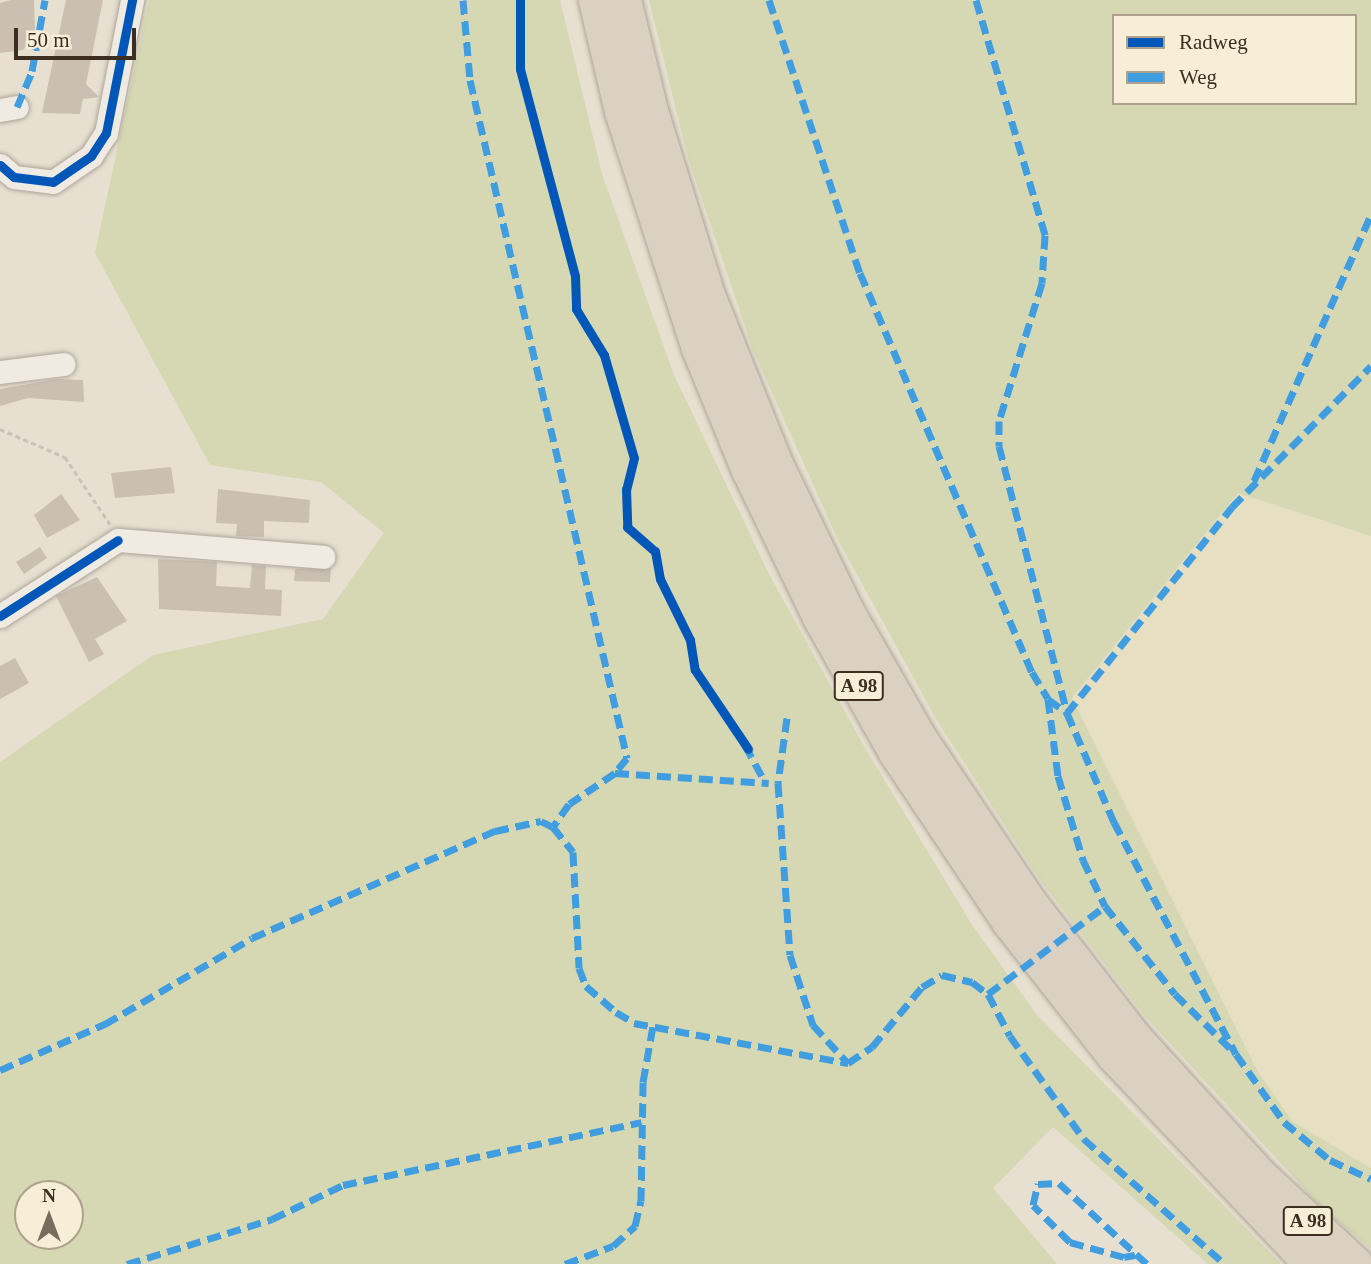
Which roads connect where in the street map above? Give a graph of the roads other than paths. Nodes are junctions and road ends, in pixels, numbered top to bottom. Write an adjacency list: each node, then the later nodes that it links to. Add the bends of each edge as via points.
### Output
1 (132, 0): 4 (street, via 106,133 91,156 53,182 15,177)
2 (596, 0): 9 (highway, A 98, via 622,111 699,348 749,470 820,617 896,752 1009,921 1115,1056)
3 (623, 0): 10 (highway, A 98, via 650,111 707,295 775,464 847,613 918,737 1030,904 1133,1037 1261,1178)
4 (0, 165)
5 (64, 364): 6 (street)
6 (0, 372)
7 (323, 557): 8 (street, via 118,540)
8 (0, 616)
9 (1312, 1264)
10 (1355, 1264)

